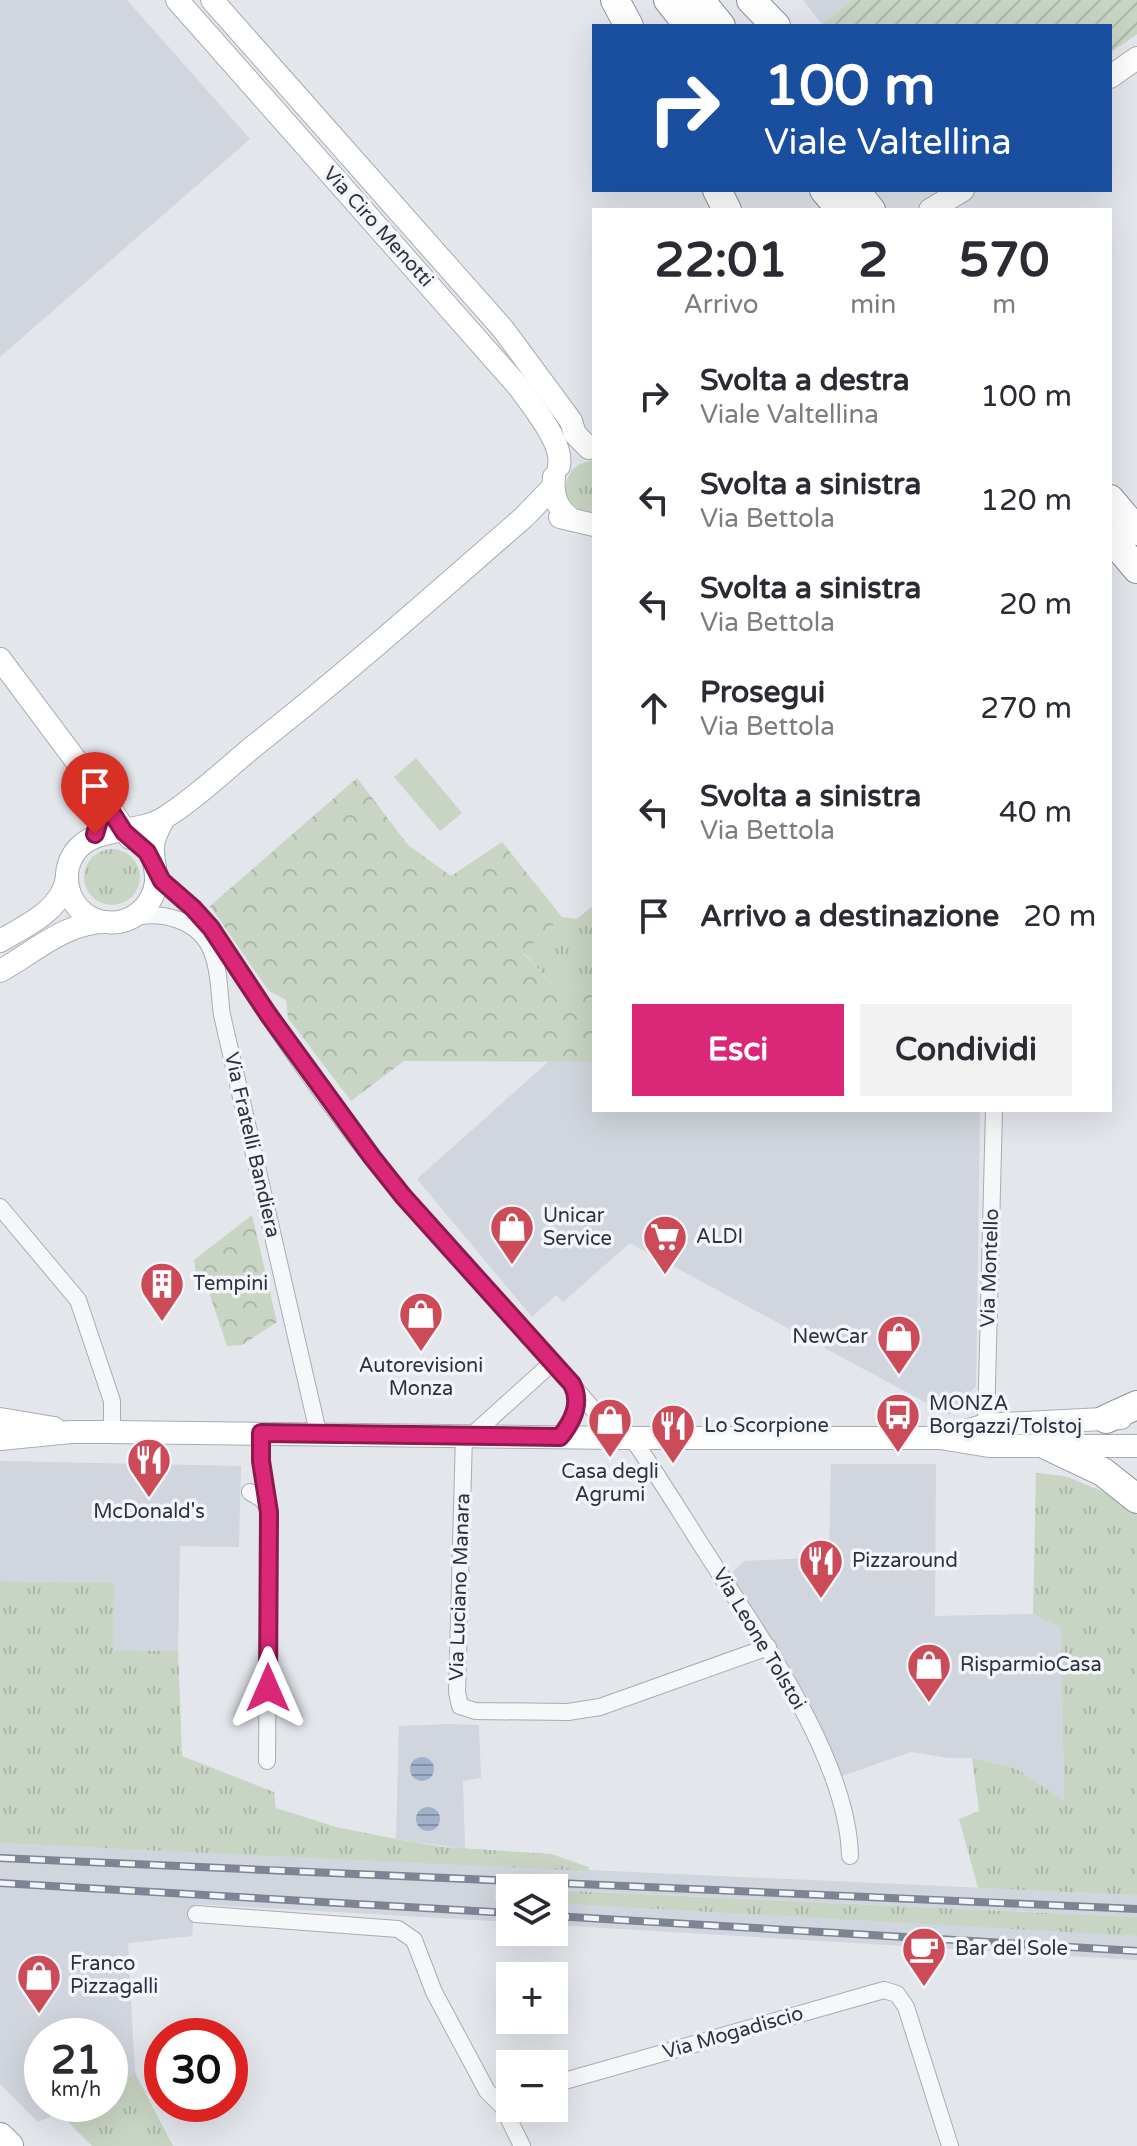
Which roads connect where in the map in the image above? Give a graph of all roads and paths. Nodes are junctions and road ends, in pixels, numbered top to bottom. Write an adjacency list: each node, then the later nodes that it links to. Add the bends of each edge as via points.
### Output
1 (177, 0): 20 (street, Via Ciro Menotti, via 519,387 555,443 560,457)
2 (212, 0): 19 (street, Via Ciro Menotti, via 503,329 571,421 575,434)
3 (615, 0): 7 (highway)
4 (668, 0): 8 (highway)
5 (700, 0): 9 (highway)
6 (751, 0): 10 (highway)
7 (628, 24)
8 (687, 24)
9 (719, 24)
10 (774, 24)
11 (1137, 58): 12 (street)
12 (1112, 76)
13 (826, 192): 17 (highway)
14 (857, 192): 18 (highway)
15 (959, 192): 16 (street)
16 (939, 201)
17 (839, 208)
18 (869, 208)
19 (592, 448): 20 (street, via 573,453)
20 (556, 477): 22 (street); 23 (street, Via Ciro Menotti, via 556,501 562,512)
21 (1112, 501): 24 (highway)
22 (523, 518): 23 (street, via 550,515); 29 (street, via 316,698)
23 (583, 523)
24 (1137, 531)
25 (1112, 539): 26 (highway)
26 (1137, 569)
27 (0, 659): 28 (street)
28 (95, 786): 30 (street); 30 (street, via 99,829)
29 (164, 818): 30 (street); 31 (street, via 154,840)
30 (114, 836): 31 (street, via 143,847); 32 (street, via 74,855)
31 (154, 865): 33 (street, via 151,899 139,913); 38 (street, Via Leone Tolstoi, via 166,885 211,928 403,1196)
32 (67, 878): 33 (street, via 80,910 93,919); 34 (street, via 55,904)
33 (119, 920): 35 (street, via 67,930); 47 (street, Via Fratelli Bandiera, via 157,916 186,923 212,952)
34 (0, 941)
35 (0, 971)
36 (994, 1112): 44 (street, Via Montello)
37 (0, 1207): 46 (street, via 78,1300 112,1401)
38 (553, 1362): 39 (street, Via Leone Tolstoi); 49 (street)
39 (572, 1384): 50 (street, via 576,1406); 51 (street, Via Leone Tolstoi)
40 (1137, 1405): 43 (highway)
41 (1137, 1417): 43 (street)
42 (0, 1419): 45 (street)
43 (1106, 1419): 44 (street)
44 (986, 1425): 52 (street)
45 (71, 1432): 46 (street); 53 (street)
46 (112, 1432): 48 (street)
47 (318, 1432): 48 (street); 49 (street)
48 (261, 1433): 58 (street)
49 (468, 1435): 50 (street); 59 (street, Via Luciano Manara, via 460,1706 475,1711 568,1712 600,1707)
50 (560, 1437): 51 (street)
51 (625, 1438): 52 (street); 59 (street, Via Leone Tolstoi)
52 (940, 1438): 54 (street, via 976,1445)
53 (0, 1439)
54 (1048, 1446): 55 (street); 57 (highway, via 1103,1472)
55 (1137, 1446)
56 (250, 1492): 58 (street)
57 (1137, 1499)
58 (269, 1512): 60 (street)
59 (768, 1647): 61 (street, Via Leone Tolstoi, via 812,1727 839,1795)
60 (267, 1761)
61 (850, 1856)
62 (196, 1914): 64 (street, via 398,1929 414,1940 434,1992 487,2091)
63 (568, 2080): 69 (street, Via Mogadiscio, via 884,1990 897,1994 906,2007)
64 (496, 2097)
65 (513, 2122): 68 (street)
66 (0, 2137): 67 (highway)
67 (9, 2146)
68 (522, 2146)
69 (950, 2146)

